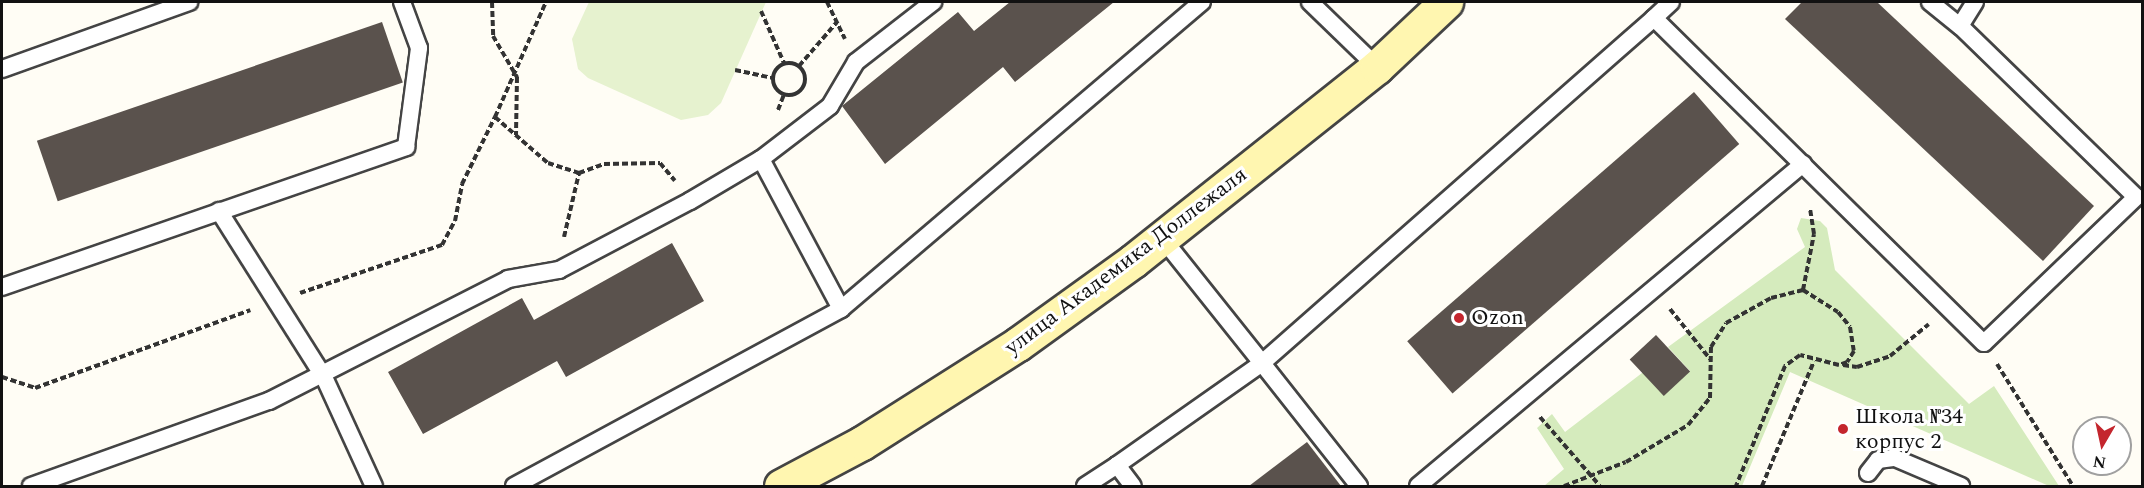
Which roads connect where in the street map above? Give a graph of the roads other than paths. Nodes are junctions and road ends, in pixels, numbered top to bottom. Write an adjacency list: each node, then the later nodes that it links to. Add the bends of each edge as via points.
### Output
1 (189, 2): 13 (lane)
2 (402, 2): 16 (lane, via 419,48 406,147)
3 (933, 2): 14 (lane, via 856,62 830,106)
4 (1202, 2): 19 (lane)
5 (1310, 2): 12 (lane)
6 (1446, 2): 12 (main road, улица Академика Доллежаля)
7 (1671, 2): 10 (lane)
8 (1930, 2): 11 (lane)
9 (1975, 2): 11 (lane)
10 (1654, 18): 15 (lane); 20 (lane)
11 (1960, 26): 15 (lane, via 2136,196 1984,343)
12 (1377, 67): 17 (main road, улица Академика Доллежаля)
13 (2, 69)
14 (761, 159): 19 (lane); 21 (lane, via 559,270 508,279)
15 (1803, 164): 31 (lane)
16 (219, 211): 18 (lane); 21 (lane)
17 (1163, 239): 20 (lane); 27 (main road, улица Академика Доллежаля, via 1018,344 862,443)
18 (2, 287)
19 (841, 309): 26 (lane)
20 (1262, 363): 22 (lane); 30 (lane)
21 (324, 377): 24 (lane); 25 (lane)
22 (1117, 465): 28 (lane); 29 (lane)
23 (1868, 473): 32 (lane, via 1878,460 1895,458)
24 (31, 486)
25 (374, 486)
26 (514, 486)
27 (781, 486)
28 (1084, 486)
29 (1132, 486)
30 (1359, 486)
31 (1418, 486)
32 (1960, 486)

